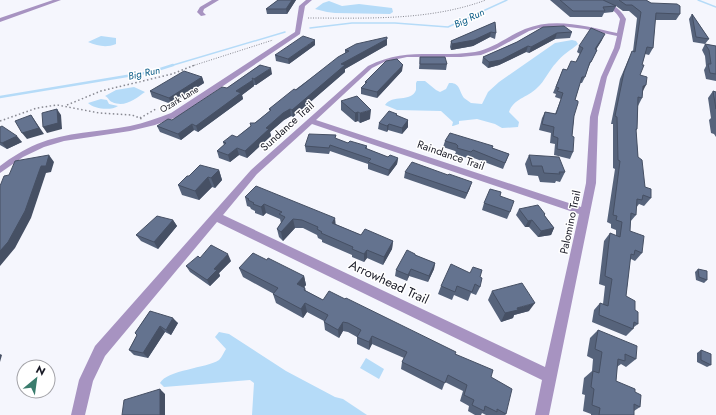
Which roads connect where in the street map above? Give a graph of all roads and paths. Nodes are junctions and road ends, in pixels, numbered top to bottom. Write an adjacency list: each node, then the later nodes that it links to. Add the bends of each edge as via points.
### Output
1 (58, 0): 8 (street)
2 (216, 0): 6 (street, via 202,8 200,12)
3 (310, 0): 7 (street, Ozark Lane, via 302,6)
4 (486, 0): 7 (path, via 460,9 418,15)
5 (593, 0): 9 (street, Palomino Trail, via 611,7 622,15)
6 (203, 15)
7 (299, 18): 10 (street, Ozark Lane, via 298,33)
8 (0, 20)
9 (620, 35): 15 (street, Sundance Trail, via 571,26 548,26 528,30 476,54 411,54 390,58 370,67); 17 (street, Palomino Trail, via 604,77 594,117 592,171)
10 (288, 40): 11 (path, via 270,40 172,74 146,78 102,91); 14 (street, Ozark Lane, via 174,115 160,122)
11 (68, 105): 13 (path, via 36,108); 14 (path, via 99,113 128,114)
12 (156, 109): 14 (path)
13 (0, 121)
14 (142, 121): 16 (street, Ozark Lane, via 50,142 22,154)
15 (311, 121): 17 (street, Raindance Trail); 18 (street, Sundance Trail, via 254,172)
16 (0, 170)
17 (584, 212): 19 (street, Palomino Trail)
18 (215, 216): 19 (street, Arrowhead Trail); 20 (street, Sundance Trail, via 100,351 86,380)
19 (550, 376): 21 (street, Palomino Trail)
20 (78, 415)
21 (542, 415)

